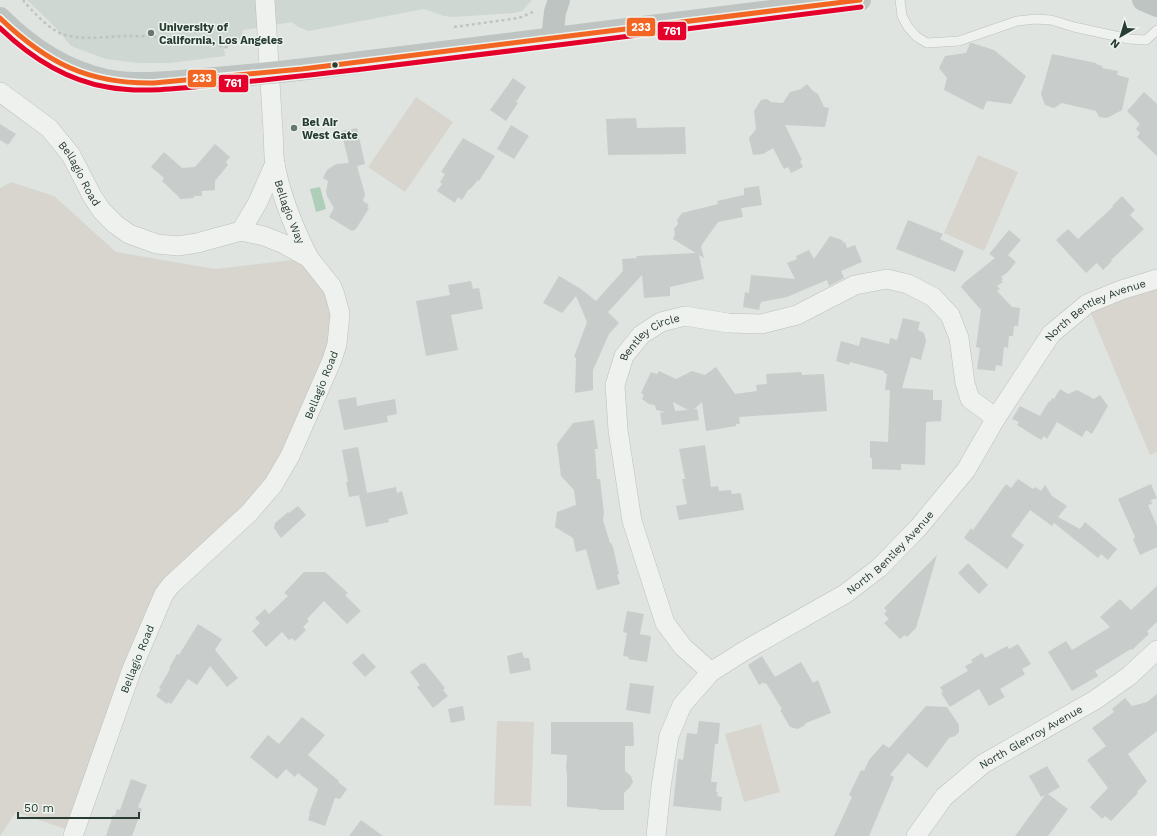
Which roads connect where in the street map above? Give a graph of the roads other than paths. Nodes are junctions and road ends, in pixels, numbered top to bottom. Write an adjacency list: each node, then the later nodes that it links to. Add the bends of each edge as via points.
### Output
1 (265, 0): 10 (street, Bellagio Way)
2 (559, 0): 9 (main road)
3 (860, 0): 9 (main road)
4 (900, 0): 8 (lane, via 902,16 908,27 927,43 959,41 1017,22 1036,19 1051,20 1129,39 1146,40)
5 (1143, 0): 6 (main road)
6 (1157, 6)
7 (0, 18): 10 (main road, via 28,44 52,60 105,80 151,83)
8 (1157, 30)
9 (552, 39): 10 (main road)
10 (269, 74): 12 (street, Bellagio Way)
11 (0, 92): 13 (street, Bellagio Road, via 49,128 71,155 102,211 129,234 157,244 178,246)
12 (275, 163): 13 (street, Bellagio Way, via 258,202); 14 (street, Bellagio Way, via 294,228)
13 (241, 231): 14 (street, Bellagio Road, via 264,236)
14 (309, 258): 19 (street, Bellagio Road, via 332,287 338,304 339,331 332,360 294,449 273,485 249,513 164,594 132,669)
15 (1157, 279): 16 (street, North Bentley Avenue, via 1087,304 1051,334)
16 (996, 418): 18 (street, North Bentley Avenue, via 966,470 918,528 879,568 845,594); 18 (street, Bentley Circle, via 970,399 965,383 959,338 950,315 933,297 908,284 887,279 855,285 797,315 761,324 728,324 685,316 661,322 641,335 624,356 615,385 618,430 632,521 665,623 683,647)
17 (1157, 650): 21 (street, North Glenroy Avenue, via 1129,676 1095,700 983,764 944,797)
18 (711, 672): 20 (street, North Bentley Avenue, via 682,706 669,736)
19 (72, 836)
20 (656, 836)
21 (916, 836)

